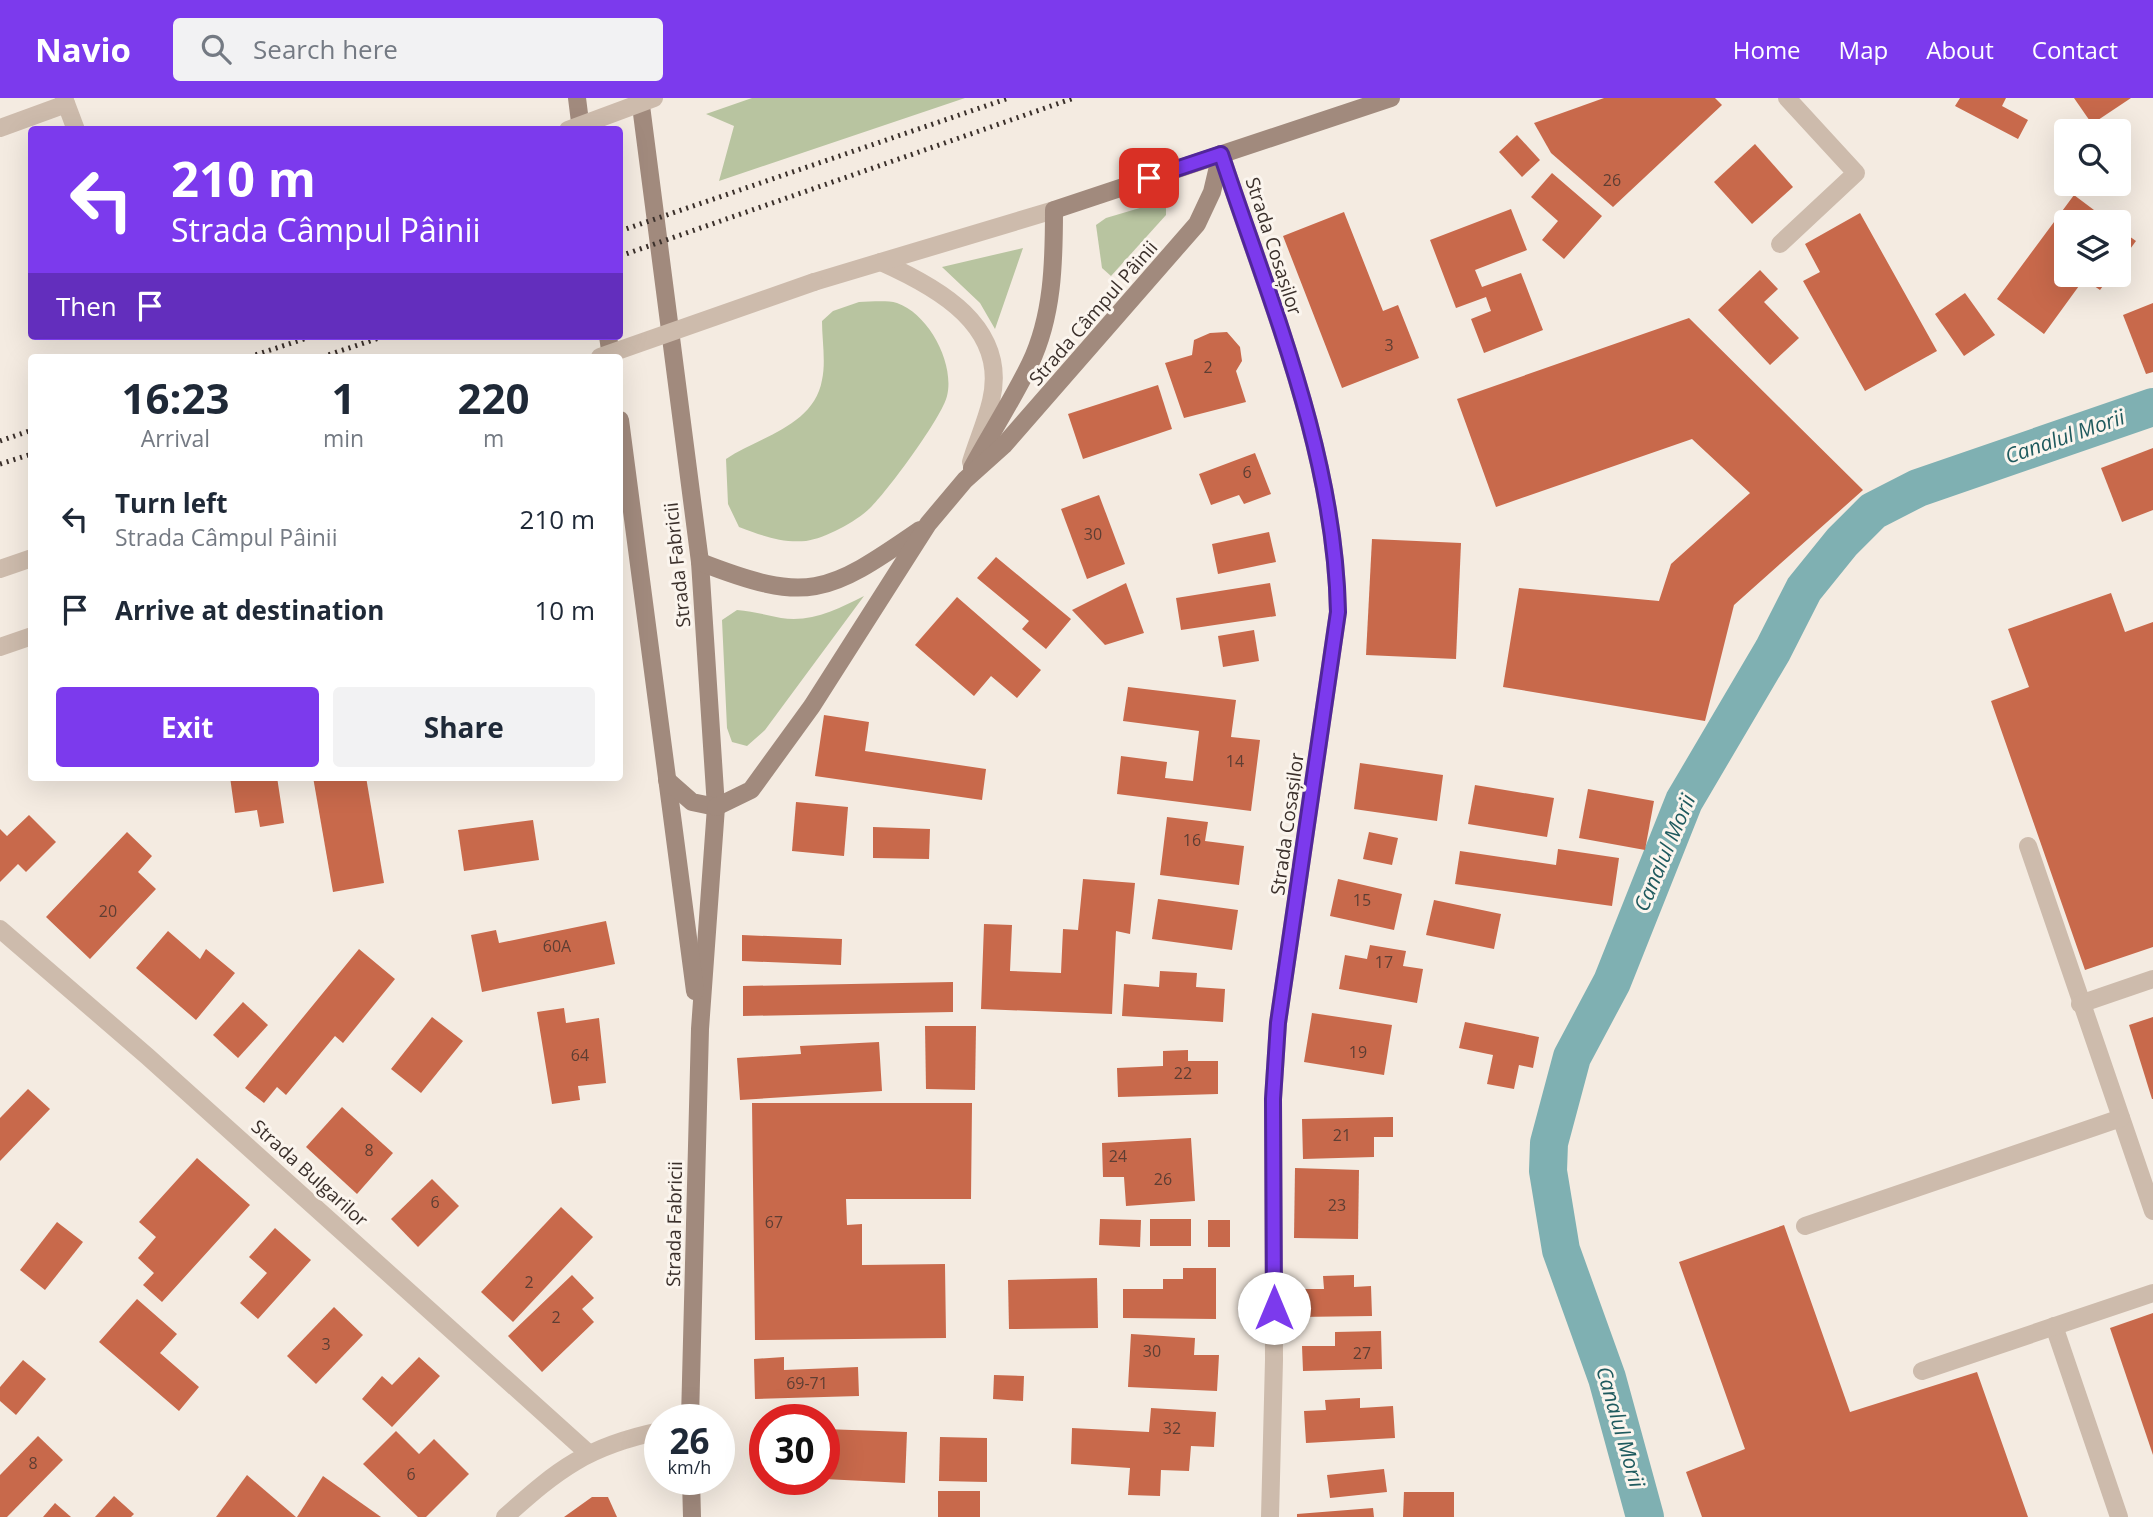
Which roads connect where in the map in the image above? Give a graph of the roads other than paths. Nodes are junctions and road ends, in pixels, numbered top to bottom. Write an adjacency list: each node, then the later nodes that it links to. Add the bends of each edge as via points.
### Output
1 (577, 98): 9 (main road)
2 (639, 98): 20 (main road, Strada Fabricii)
3 (654, 98): 8 (street, bridge)
4 (1391, 98): 11 (main road)
5 (1787, 98): 13 (street, via 1856,173)
6 (65, 101): 7 (street); 10 (street)
7 (74, 126)
8 (579, 126)
9 (580, 126)
10 (0, 128)
11 (1221, 154): 12 (main road); 17 (main road, Strada Câmpul Pâinii, via 1212,192 1197,224 1004,445); 43 (street, Strada Cosașilor, via 1308,422 1337,561 1338,612 1278,1023 1273,1099)
12 (1054, 211): 14 (street); 17 (main road, Strada Câmpul Pâinii, via 1054,265 1045,321 1031,362)
13 (1780, 244)
14 (881, 262): 15 (street, bridge); 17 (street, Strada Câmpul Pâinii, via 952,299 985,342 992,399)
15 (609, 354)
16 (623, 443): 24 (main road, Strada Fabricii)
17 (965, 480): 18 (main road, Strada Câmpul Pâinii)
18 (928, 524): 20 (main road, Strada Câmpul Pâinii, via 846,579 814,587 785,590); 25 (main road, Strada Câmpul Pâinii, via 812,706 751,790)
19 (28, 559): 21 (street)
20 (699, 562): 25 (main road, Strada Fabricii)
21 (0, 569)
22 (28, 637): 23 (street)
23 (0, 647)
24 (667, 780): 25 (main road, via 692,802); 30 (main road, Strada Fabricii)
25 (716, 807): 30 (main road, Strada Fabricii)
26 (2028, 846): 29 (street)
27 (0, 929): 39 (street, Strada Bulgarilor)
28 (2153, 979): 29 (street)
29 (2080, 1004): 31 (street)
30 (699, 1029): 37 (main road, Strada Fabricii)
31 (2121, 1118): 32 (street); 33 (street)
32 (2153, 1211)
33 (1804, 1226)
34 (2153, 1293): 35 (street)
35 (2054, 1326): 36 (street); 44 (street)
36 (1922, 1371)
37 (690, 1404)
38 (644, 1435): 39 (street)
39 (588, 1453): 41 (street, via 552,1474)
40 (691, 1495): 42 (main road)
41 (505, 1517)
42 (692, 1517)
43 (1270, 1517)
44 (2119, 1517)

